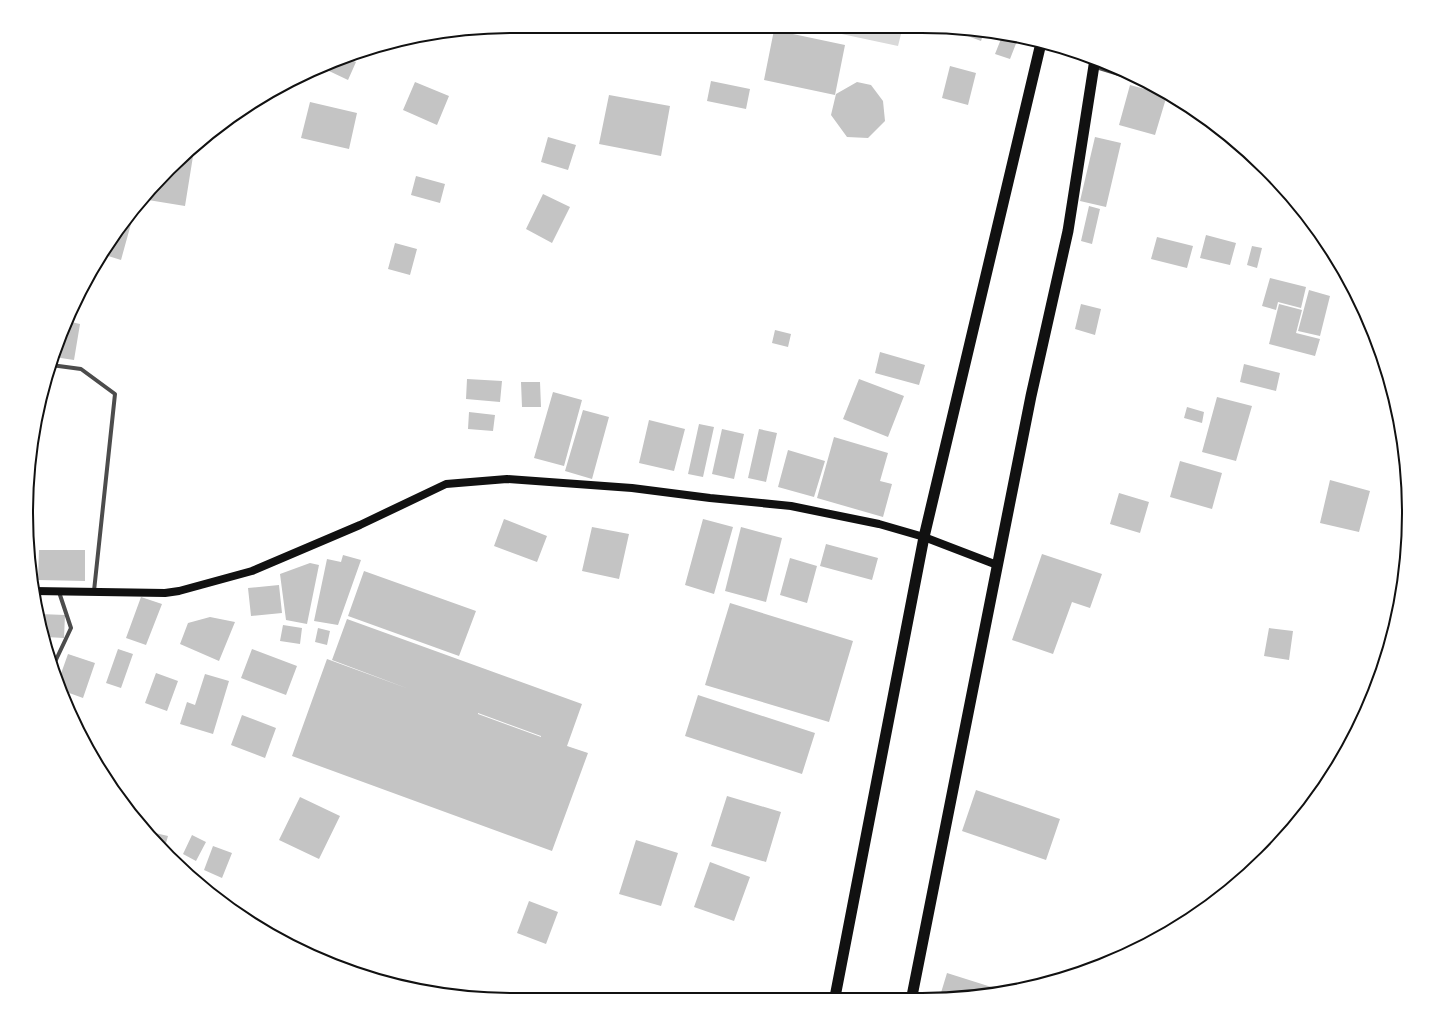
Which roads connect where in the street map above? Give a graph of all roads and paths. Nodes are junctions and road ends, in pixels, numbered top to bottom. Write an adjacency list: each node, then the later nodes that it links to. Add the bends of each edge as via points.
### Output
1 (1040, 48): 4 (highway)
2 (1094, 65): 5 (highway, via 1068,231)
3 (56, 365): 8 (street, via 81,369 115,394)
4 (924, 537): 5 (main road); 8 (main road, via 879,524 791,506 632,488 507,479 446,484 360,525 252,571 165,593); 10 (highway)
5 (997, 565): 11 (highway)
6 (39, 591): 7 (main road)
7 (59, 591): 8 (main road); 9 (street, via 71,628)
8 (94, 591)
9 (56, 660)
10 (836, 993)
11 (913, 993)

